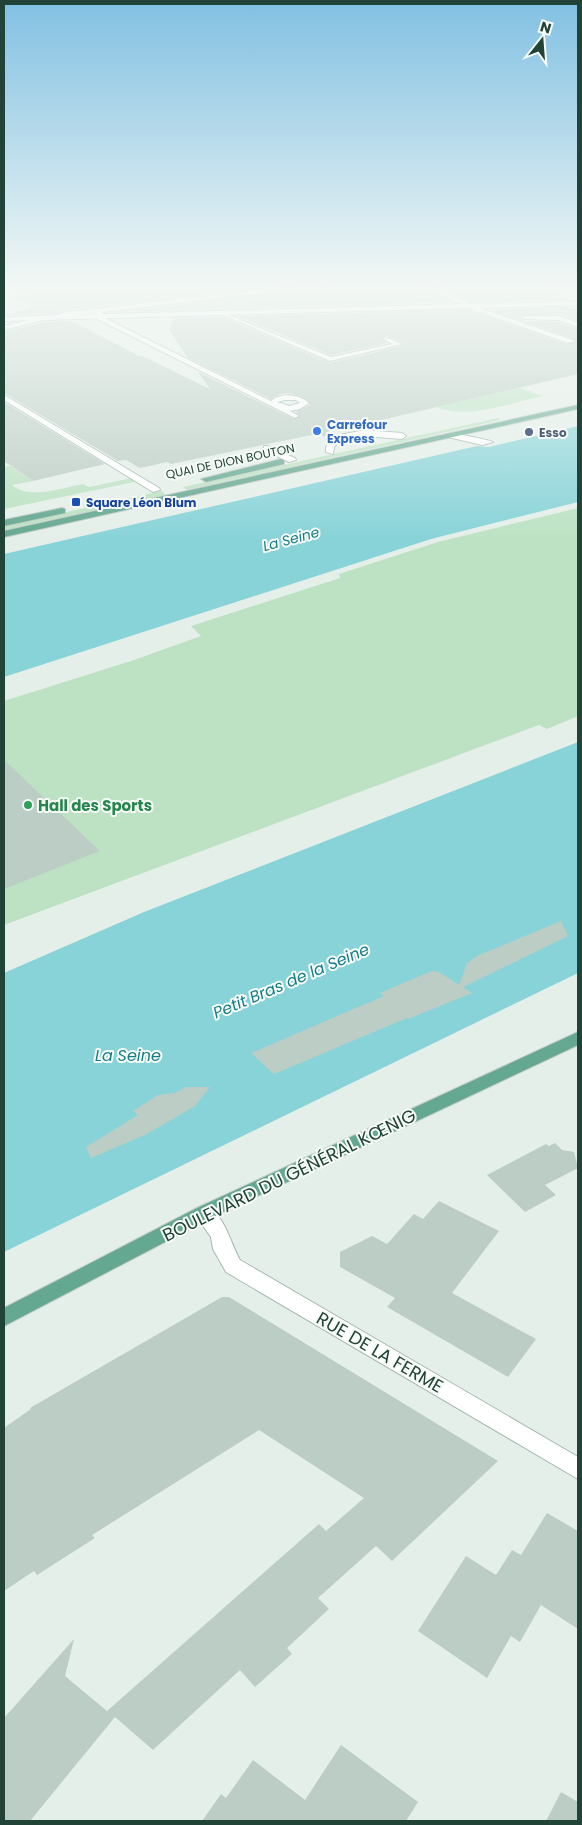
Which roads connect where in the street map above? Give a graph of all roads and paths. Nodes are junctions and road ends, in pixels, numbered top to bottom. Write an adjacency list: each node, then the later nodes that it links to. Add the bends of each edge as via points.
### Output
1 (207, 370): 5 (street)
2 (4, 397): 22 (lane)
3 (578, 402): 6 (main road, QUAI DE DION BOUTON)
4 (578, 407): 6 (main road, QUAI DE DION BOUTON)
5 (295, 416)
6 (483, 427): 11 (main road, QUAI DE DION BOUTON)
7 (351, 428): 9 (street)
8 (327, 433): 13 (street)
9 (364, 433): 12 (street); 13 (street)
10 (412, 433): 12 (main road)
11 (451, 435): 14 (lane); 24 (main road, QUAI DE DION BOUTON)
12 (402, 436): 15 (main road)
13 (337, 438): 18 (street)
14 (489, 442)
15 (366, 444)
16 (267, 448): 21 (lane)
17 (348, 448): 18 (main road, QUAI DE DION BOUTON)
18 (330, 452): 19 (main road, QUAI DE DION BOUTON)
19 (311, 456)
20 (301, 458): 21 (main road, QUAI DE DION BOUTON)
21 (292, 460): 22 (main road, QUAI DE DION BOUTON)
22 (156, 490): 23 (main road, QUAI DE DION BOUTON)
23 (4, 523)
24 (4, 534)
25 (578, 1038): 26 (main road, BOULEVARD DU GÉNÉRAL KŒNIG)
26 (204, 1213): 27 (main road, BOULEVARD DU GÉNÉRAL KŒNIG); 28 (street, RUE DE LA FERME, via 220,1235 233,1266)
27 (4, 1318)
28 (578, 1469)

